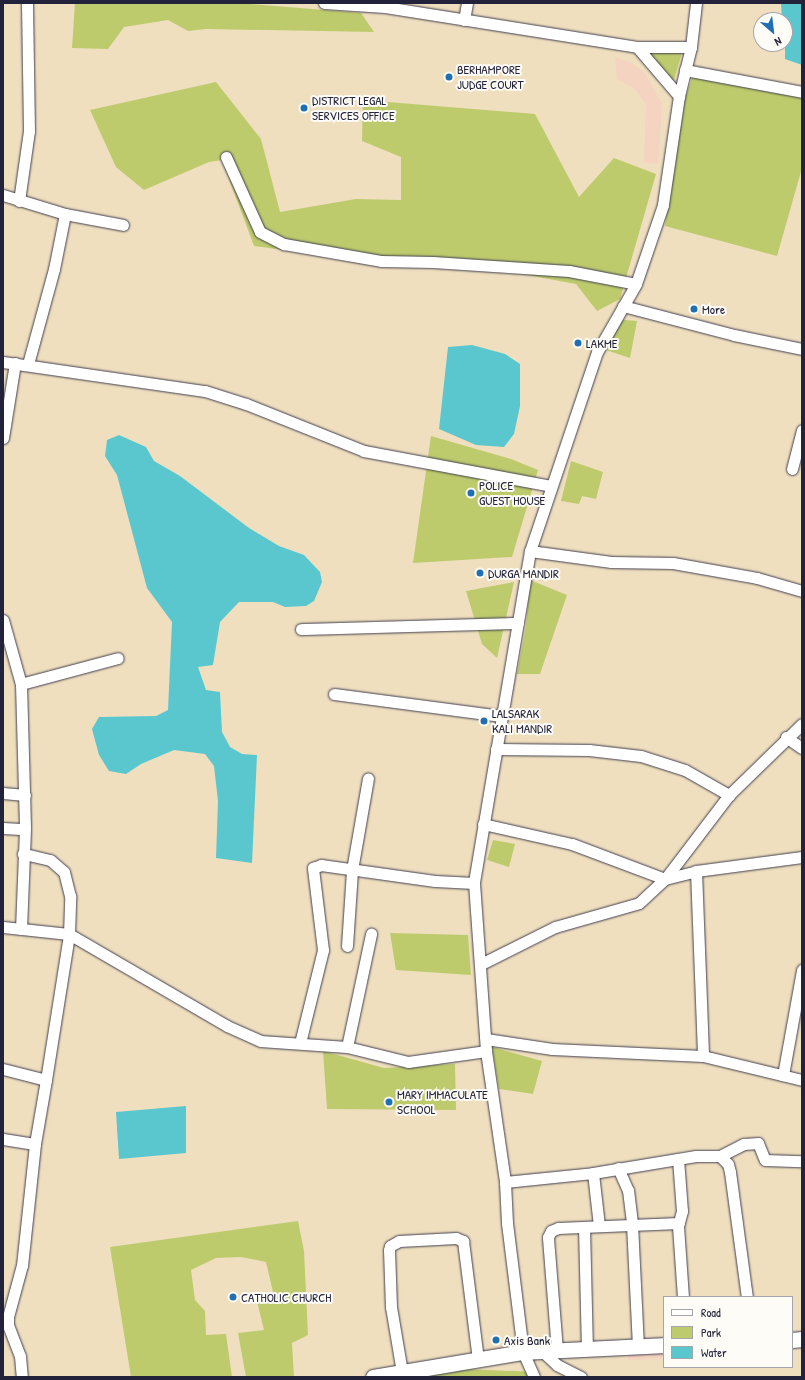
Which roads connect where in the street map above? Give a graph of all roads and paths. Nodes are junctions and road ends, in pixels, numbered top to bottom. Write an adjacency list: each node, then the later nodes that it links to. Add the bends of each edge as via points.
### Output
1 (28, 3): 14 (street, via 29,131)
2 (324, 3): 5 (street)
3 (467, 3): 6 (street)
4 (696, 3): 8 (street)
5 (419, 8): 6 (street)
6 (464, 20): 7 (street)
7 (638, 47): 8 (street); 11 (street)
8 (691, 47): 9 (street)
9 (685, 70): 10 (street); 11 (street)
10 (802, 92)
11 (679, 96): 17 (street, via 663,205)
12 (226, 156): 17 (street, via 260,232 284,244 381,261 569,271)
13 (3, 195): 14 (street)
14 (19, 200): 15 (street)
15 (65, 214): 16 (street); 22 (street, via 54,268)
16 (123, 225)
17 (636, 284): 18 (street)
18 (622, 306): 19 (street, via 734,335); 26 (street, via 597,352)
19 (802, 349)
20 (3, 362): 21 (street)
21 (15, 363): 22 (street); 24 (street)
22 (28, 364): 26 (street, via 205,391 246,404 364,451)
23 (802, 430): 25 (street)
24 (3, 438)
25 (792, 469)
26 (551, 486): 27 (street)
27 (530, 551): 28 (street, via 611,562 673,563 757,578); 30 (street)
28 (802, 591)
29 (3, 620): 33 (street)
30 (518, 623): 31 (street); 35 (street)
31 (301, 629)
32 (118, 658): 33 (street)
33 (21, 684): 43 (street)
34 (334, 694): 35 (street)
35 (502, 716): 39 (street)
36 (802, 724): 37 (street)
37 (786, 737): 38 (street); 42 (street)
38 (802, 748)
39 (496, 749): 42 (street, via 589,750 641,756 686,770); 44 (street)
40 (368, 778): 49 (street)
41 (3, 793): 43 (street)
42 (729, 794): 51 (street)
43 (25, 795): 46 (street)
44 (483, 824): 51 (street, via 572,844); 52 (street)
45 (3, 828): 46 (street)
46 (25, 829): 47 (street)
47 (23, 854): 54 (street); 55 (street, via 50,860 64,872 70,896)
48 (802, 857): 50 (street)
49 (352, 870): 52 (street, via 435,881); 57 (street); 61 (street, via 321,865 313,868 323,950)
50 (696, 871): 51 (street); 64 (street)
51 (665, 879): 58 (street, via 639,903 555,927)
52 (474, 883): 58 (street)
53 (3, 927): 54 (street)
54 (21, 929): 55 (street)
55 (69, 934): 61 (street, via 248,1036 275,1044); 67 (street)
56 (371, 934): 62 (street)
57 (347, 946)
58 (481, 964): 60 (street)
59 (802, 970): 66 (street)
60 (486, 1039): 63 (street); 64 (street, via 552,1049)
61 (300, 1043): 62 (street)
62 (347, 1048): 63 (street, via 408,1062)
63 (486, 1051): 76 (street)
64 (703, 1056): 66 (street)
65 (3, 1069): 67 (street)
66 (783, 1075): 68 (street)
67 (46, 1080): 70 (street)
68 (802, 1080)
69 (3, 1139): 70 (street)
70 (35, 1144): 91 (street, via 22,1264 8,1317 8,1325 20,1356)
71 (720, 1156): 72 (street); 73 (street, via 744,1144 758,1143 765,1160); 82 (street, via 728,1164 730,1172)
72 (678, 1159): 74 (street); 77 (street, via 682,1211)
73 (802, 1161)
74 (618, 1168): 75 (street); 78 (street, via 628,1190)
75 (593, 1173): 76 (street); 79 (street)
76 (505, 1182): 88 (street, via 507,1223)
77 (679, 1223): 78 (street); 81 (street)
78 (632, 1224): 79 (street); 84 (street)
79 (599, 1226): 80 (street)
80 (584, 1227): 85 (street); 86 (street, via 554,1229 548,1237)
81 (683, 1296)
82 (747, 1296)
83 (663, 1345): 84 (street)
84 (638, 1347): 85 (street)
85 (587, 1349): 86 (street)
86 (557, 1350): 87 (street)
87 (542, 1351): 88 (street); 94 (street, via 557,1365)
88 (523, 1352): 89 (street); 93 (street)
89 (478, 1359): 90 (street); 90 (street, via 463,1241 456,1238 399,1241 390,1246 389,1250 392,1307)
90 (402, 1372): 92 (street)
91 (22, 1377)
92 (373, 1377)
93 (534, 1377)
94 (581, 1377)

